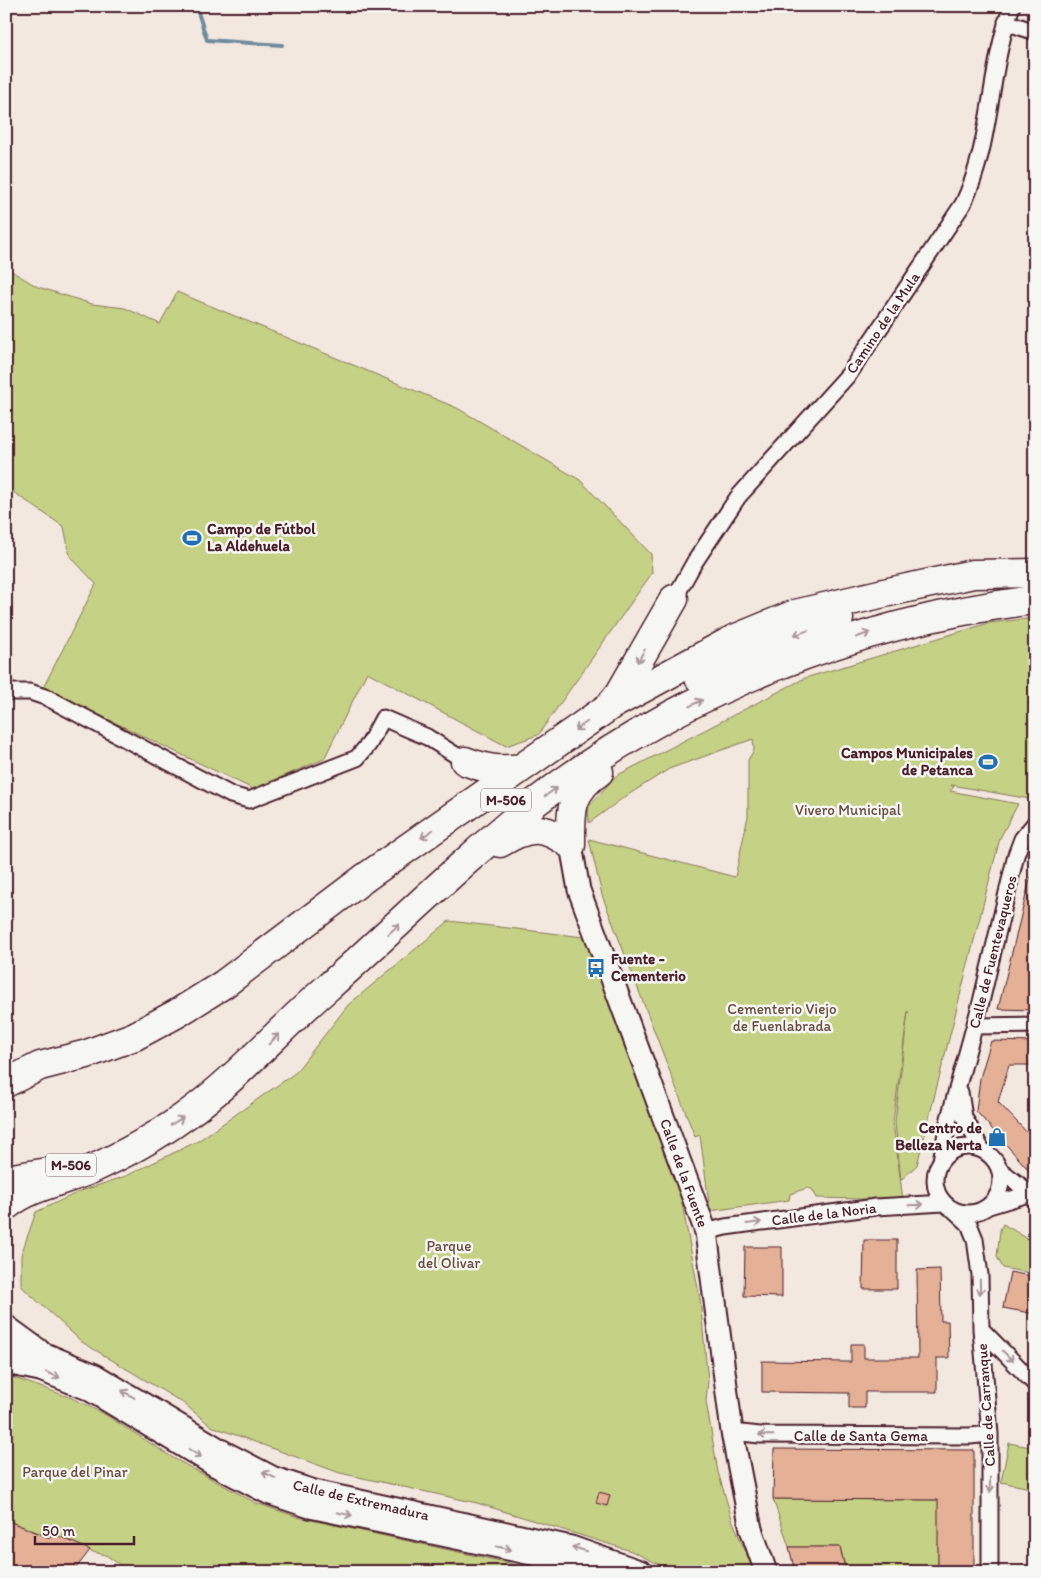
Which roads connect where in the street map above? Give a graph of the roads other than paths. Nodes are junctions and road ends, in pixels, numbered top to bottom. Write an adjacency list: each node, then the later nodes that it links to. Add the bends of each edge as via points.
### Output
1 (1012, 6): 2 (street, Camino de la Mula)
2 (1006, 22): 3 (street); 5 (street, Camino de la Mula, via 993,77 989,120 974,179 963,204 850,374 738,497 694,562)
3 (1035, 32)
4 (1035, 573): 7 (highway, via 973,574 884,593 795,614); 19 (highway, M-506, one-way to 19, via 857,612 769,644 696,679 641,708 585,745 226,1000 177,1030 114,1057 54,1076)
5 (674, 599): 7 (highway, via 668,639 677,652); 9 (highway, one-way to 9)
6 (1035, 600): 10 (highway, M-506, one-way to 6, via 788,660 884,628 977,606)
7 (734, 639): 9 (highway)
8 (6, 692): 11 (street, via 30,692 48,698 231,795 249,800 357,758 383,718 427,737)
9 (610, 706): 12 (highway, one-way to 12)
10 (653, 725): 15 (highway, via 575,794); 16 (highway, M-506, one-way to 10, via 538,801)
11 (465, 761): 12 (highway, via 499,771); 13 (highway, via 474,777 474,789)
12 (521, 768): 13 (highway)
13 (467, 806): 19 (highway, one-way to 19, via 224,984 176,1014 135,1036 87,1054 40,1066)
14 (1035, 823): 17 (street, Calle de Fuentevaqueros, via 1022,838 1016,855)
15 (571, 845): 16 (highway, via 558,835 525,830); 30 (main road, Calle de la Fuente, via 579,890)
16 (460, 868): 21 (highway, M-506, one-way to 16, via 186,1116 239,1073 312,1001)
17 (975, 1026): 18 (street); 20 (street, Calle de Fuentevaqueros)
18 (1035, 1026)
19 (6, 1083)
20 (959, 1086): 22 (street, Calle de Fuentevaqueros, via 964,1117); 23 (street, Calle de Fuentevaqueros)
21 (136, 1147): 25 (highway, M-506, via 37,1175); 27 (highway, via 88,1171 21,1195)
22 (982, 1150): 23 (street, via 974,1147 955,1149); 24 (street, via 993,1158)
23 (940, 1161): 28 (street, via 934,1179 936,1189)
24 (1000, 1170): 26 (street); 29 (street, via 1002,1183 998,1196)
25 (6, 1179)
26 (1033, 1195): 29 (street)
27 (6, 1206)
28 (949, 1207): 29 (street, via 970,1214); 30 (street, Calle de la Noria, one-way to 28, via 876,1207); 31 (street, Calle de Carranque, via 969,1224)
29 (986, 1208): 31 (street, Calle de Carranque)
30 (706, 1232): 38 (main road, Calle de la Fuente)
31 (975, 1239): 33 (street, Calle de Carranque, one-way to 33, via 980,1275)
32 (6, 1326): 35 (main road, Calle de Extremadura)
33 (981, 1329): 37 (street, one-way to 37); 39 (street, Calle de Carranque)
34 (6, 1347): 35 (main road, Calle de Extremadura)
35 (45, 1354): 42 (main road, Calle de Extremadura, one-way to 35, via 571,1547 314,1492 274,1478 95,1375)
36 (6, 1363): 40 (main road, Calle de Extremadura, one-way to 40, via 40,1370 88,1389 216,1466 268,1492 310,1507)
37 (1035, 1384)
38 (732, 1432): 39 (street, Calle de Santa Gema, one-way to 38, via 760,1435); 43 (main road, Calle de la Fuente, via 751,1529)
39 (990, 1434): 44 (street, Calle de Carranque, one-way to 44)
40 (553, 1565): 41 (main road, Calle de Extremadura)
41 (591, 1571)
42 (642, 1572)
43 (766, 1572)
44 (990, 1572)

